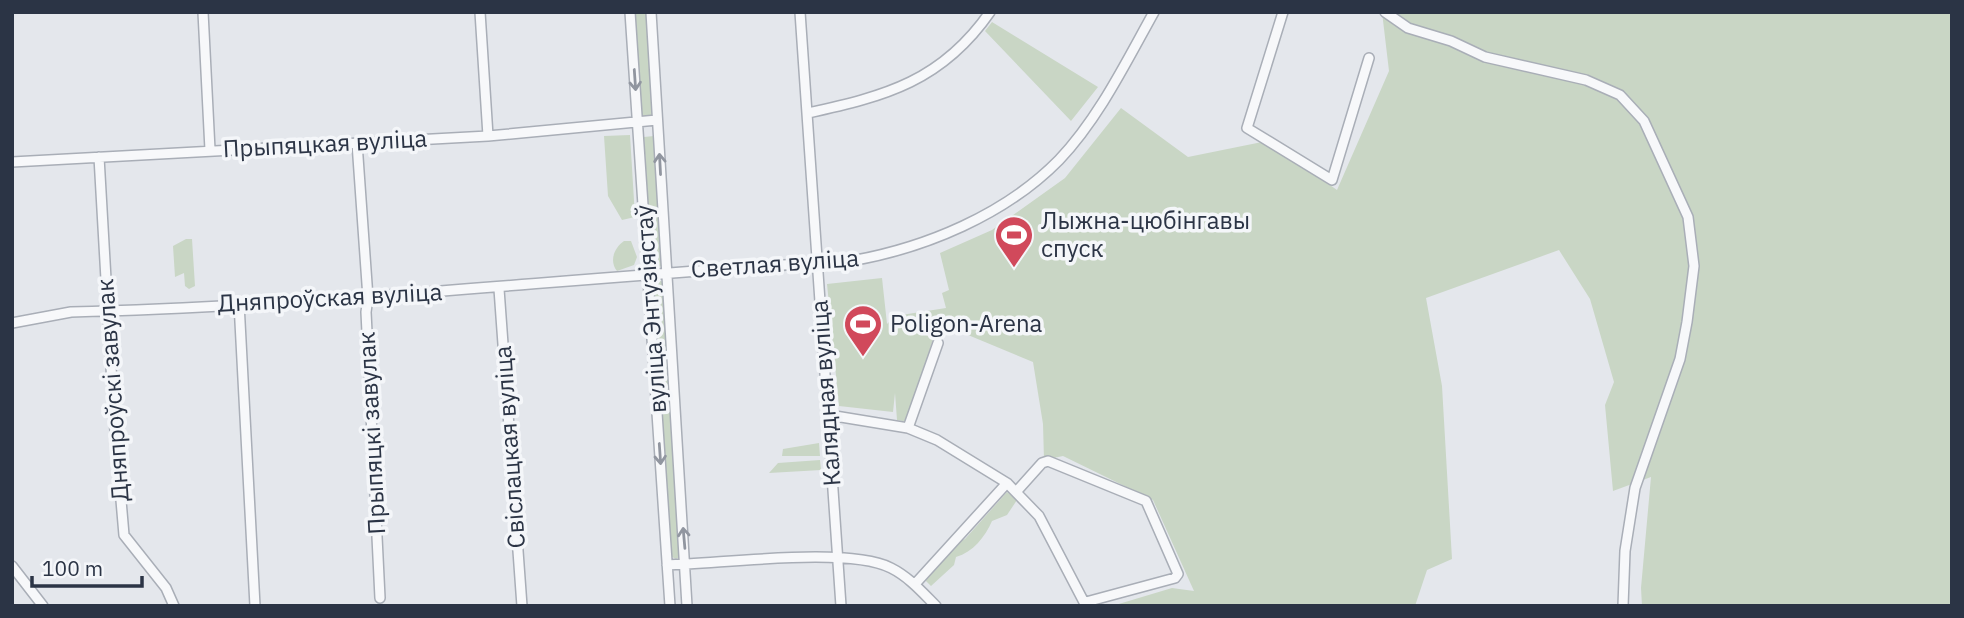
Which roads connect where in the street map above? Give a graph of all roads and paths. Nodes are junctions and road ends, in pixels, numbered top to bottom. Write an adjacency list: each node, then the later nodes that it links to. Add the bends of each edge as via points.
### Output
1 (203, 12): 16 (street)
2 (480, 12): 14 (street)
3 (630, 12): 13 (street, вуліца Энтузіястаў, one-way to 13)
4 (650, 12): 12 (street, вуліца Энтузіястаў)
5 (800, 12): 11 (street, Калядная вуліца)
6 (990, 12): 11 (street, via 936,70 873,99)
7 (1154, 12): 19 (street, Светлая вуліца, via 1111,89 1060,159 1037,180 960,227 878,256)
8 (1283, 12): 10 (street, via 1247,128 1332,180)
9 (1385, 12): 47 (street, via 1408,28 1485,57 1587,80 1620,95 1634,107 1668,166 1688,216 1694,266 1680,359 1635,488 1625,551)
10 (1369, 58)
11 (808, 113): 19 (street, Калядная вуліца)
12 (657, 120): 13 (street, Прыпяцкая вуліца); 20 (street, вуліца Энтузіястаў, one-way to 12)
13 (638, 123): 14 (street, Прыпяцкая вуліца); 21 (street, вуліца Энтузіястаў)
14 (488, 136): 15 (street, Прыпяцкая вуліца)
15 (357, 143): 16 (street, Прыпяцкая вуліца); 23 (street, Прыпяцкі завулак)
16 (210, 150): 17 (street, Прыпяцкая вуліца)
17 (99, 157): 18 (street, Прыпяцкая вуліца); 25 (street, Дняпроўскі завулак)
18 (12, 162)
19 (818, 262): 20 (street, Светлая вуліца); 28 (street, Калядная вуліца)
20 (667, 273): 21 (street, Светлая вуліца); 34 (street, вуліца Энтузіястаў, one-way to 20)
21 (649, 276): 22 (street, Дняпроўская вуліца); 33 (street, вуліца Энтузіястаў, one-way to 33)
22 (499, 289): 23 (street, Дняпроўская вуліца); 42 (street, Свіслацкая вуліца)
23 (368, 298): 24 (street, Дняпроўская вуліца); 37 (street, Прыпяцкі завулак)
24 (239, 303): 25 (street, Дняпроўская вуліца); 41 (street)
25 (107, 311): 26 (street, Дняпроўская вуліца, via 71,312); 40 (street, Дняпроўскі завулак, via 124,534 166,588)
26 (12, 323)
27 (938, 343): 29 (street)
28 (829, 415): 29 (street); 32 (street, Калядная вуліца)
29 (908, 428): 30 (street, via 937,440)
30 (1007, 484): 31 (street); 36 (street)
31 (1016, 492): 38 (street, via 1039,516); 38 (street, via 1048,461 1146,501 1177,569 1175,578)
32 (836, 558): 34 (street); 36 (street, via 890,567); 45 (street, Калядная вуліца)
33 (667, 565): 34 (street); 43 (street, вуліца Энтузіястаў)
34 (686, 565): 44 (street, вуліца Энтузіястаў)
35 (12, 566): 39 (street)
36 (915, 584): 46 (street)
37 (380, 598)
38 (1086, 604)
39 (43, 606)
40 (174, 606)
41 (255, 606)
42 (522, 606)
43 (670, 606)
44 (687, 606)
45 (841, 606)
46 (936, 606)
47 (1623, 606)

